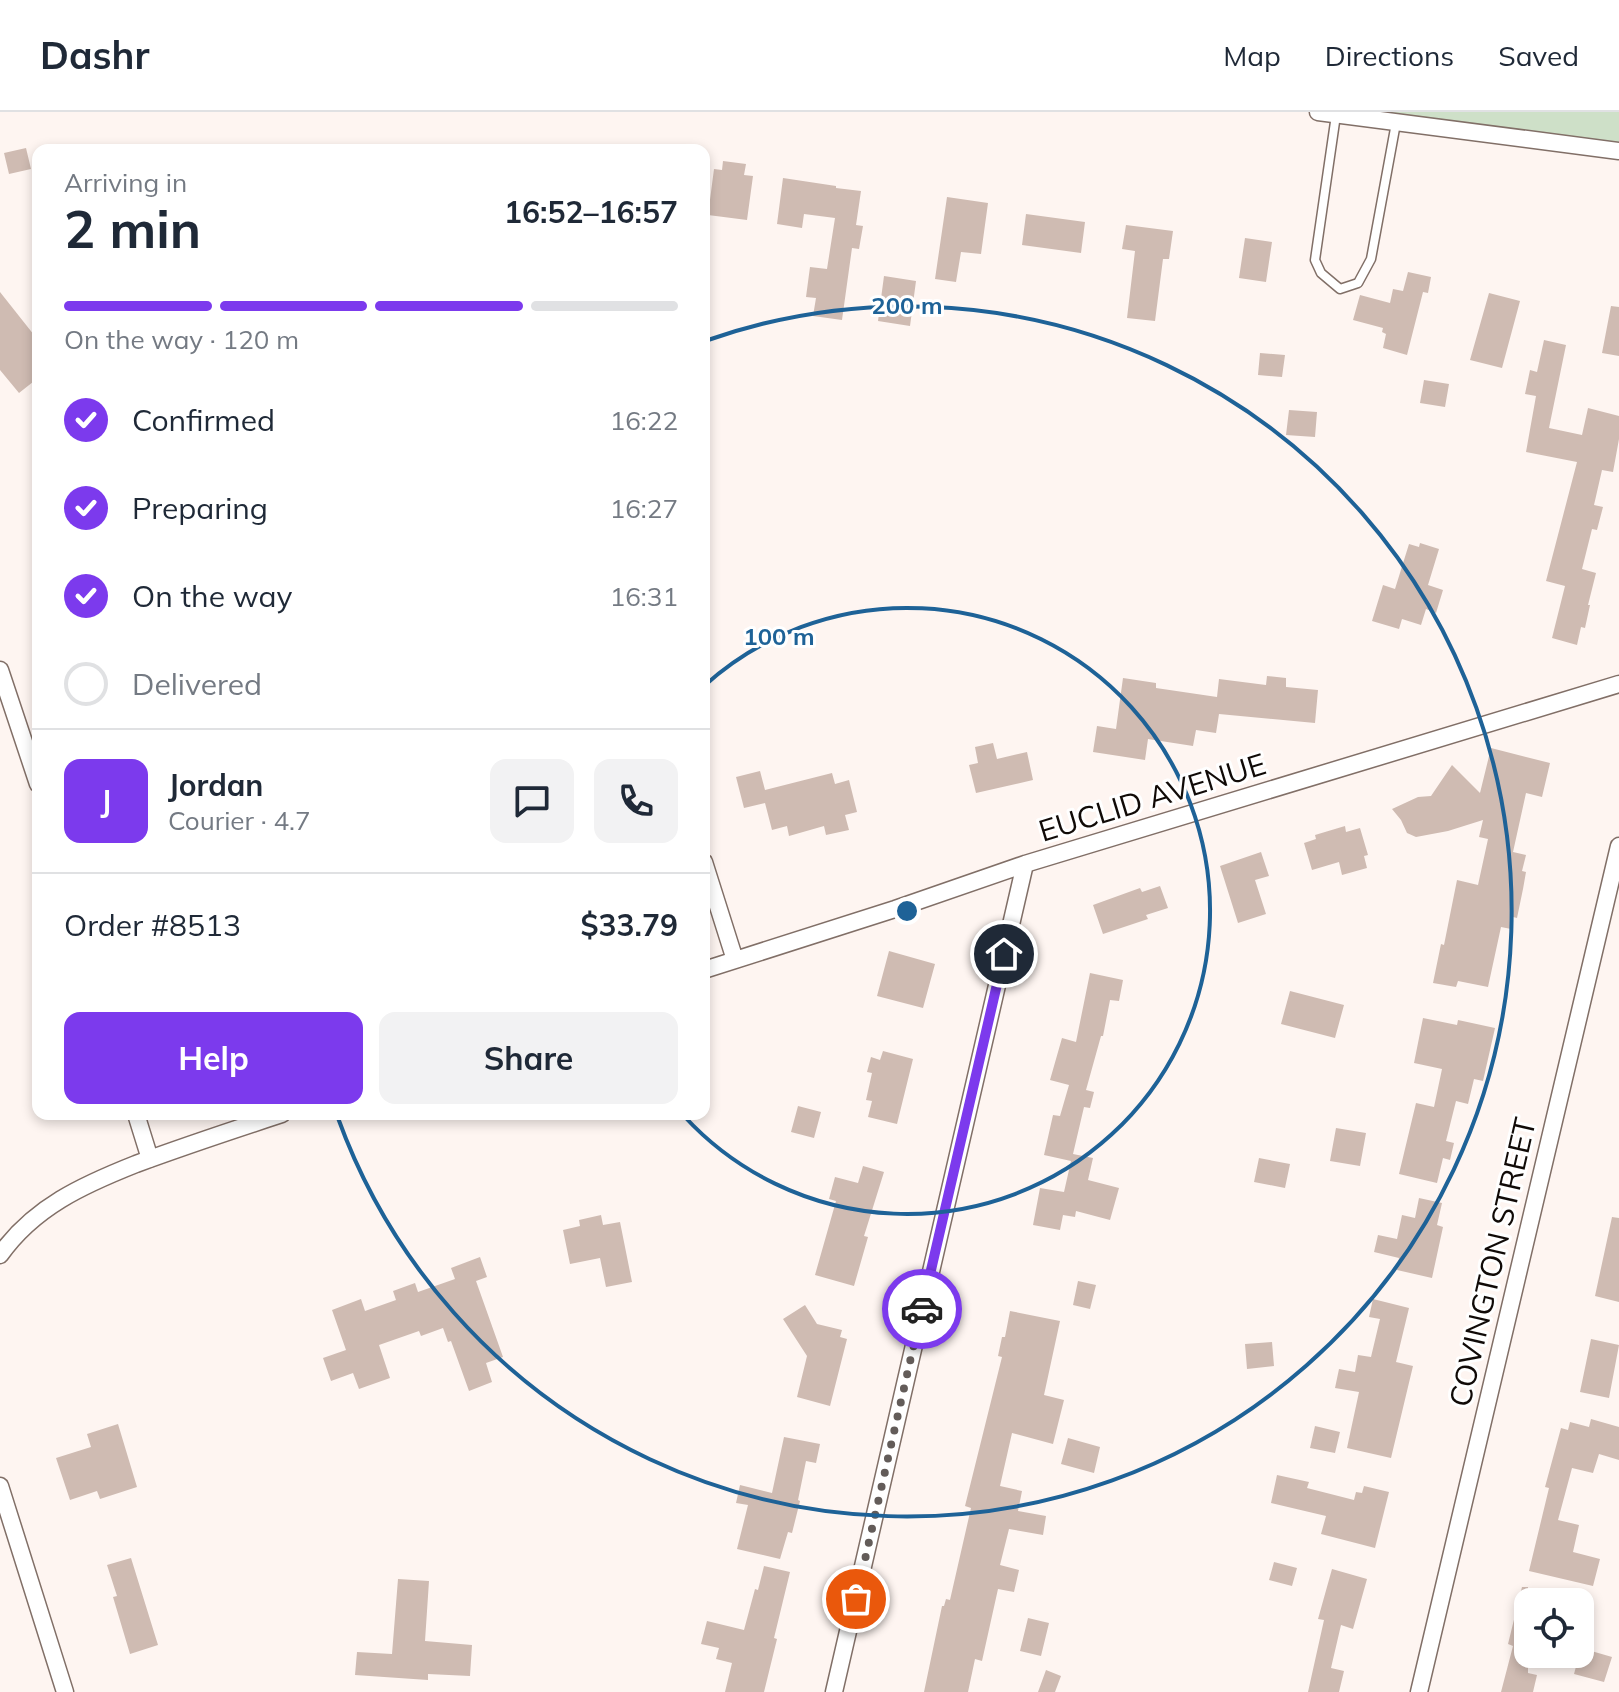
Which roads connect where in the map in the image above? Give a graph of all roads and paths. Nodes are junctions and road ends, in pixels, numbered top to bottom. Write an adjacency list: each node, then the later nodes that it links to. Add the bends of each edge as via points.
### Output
1 (1318, 112): 2 (street)
2 (1336, 114): 3 (street); 3 (lane, via 1315,260 1340,289 1358,283 1371,259)
3 (1396, 123): 4 (street)
4 (1619, 151)
5 (0, 670): 7 (street)
6 (1619, 684): 9 (street, EUCLID AVENUE)
7 (32, 766)
8 (1619, 846): 20 (street, COVINGTON STREET)
9 (1025, 864): 11 (street, EUCLID AVENUE); 19 (street)
10 (710, 881): 11 (street)
11 (735, 960): 12 (street, EUCLID AVENUE)
12 (710, 968)
13 (138, 1120): 15 (street)
14 (264, 1120): 15 (street)
15 (150, 1159): 16 (street, via 66,1194 31,1220)
16 (0, 1255)
17 (0, 1486): 18 (street)
18 (65, 1692)
19 (834, 1692)
20 (1419, 1692)

